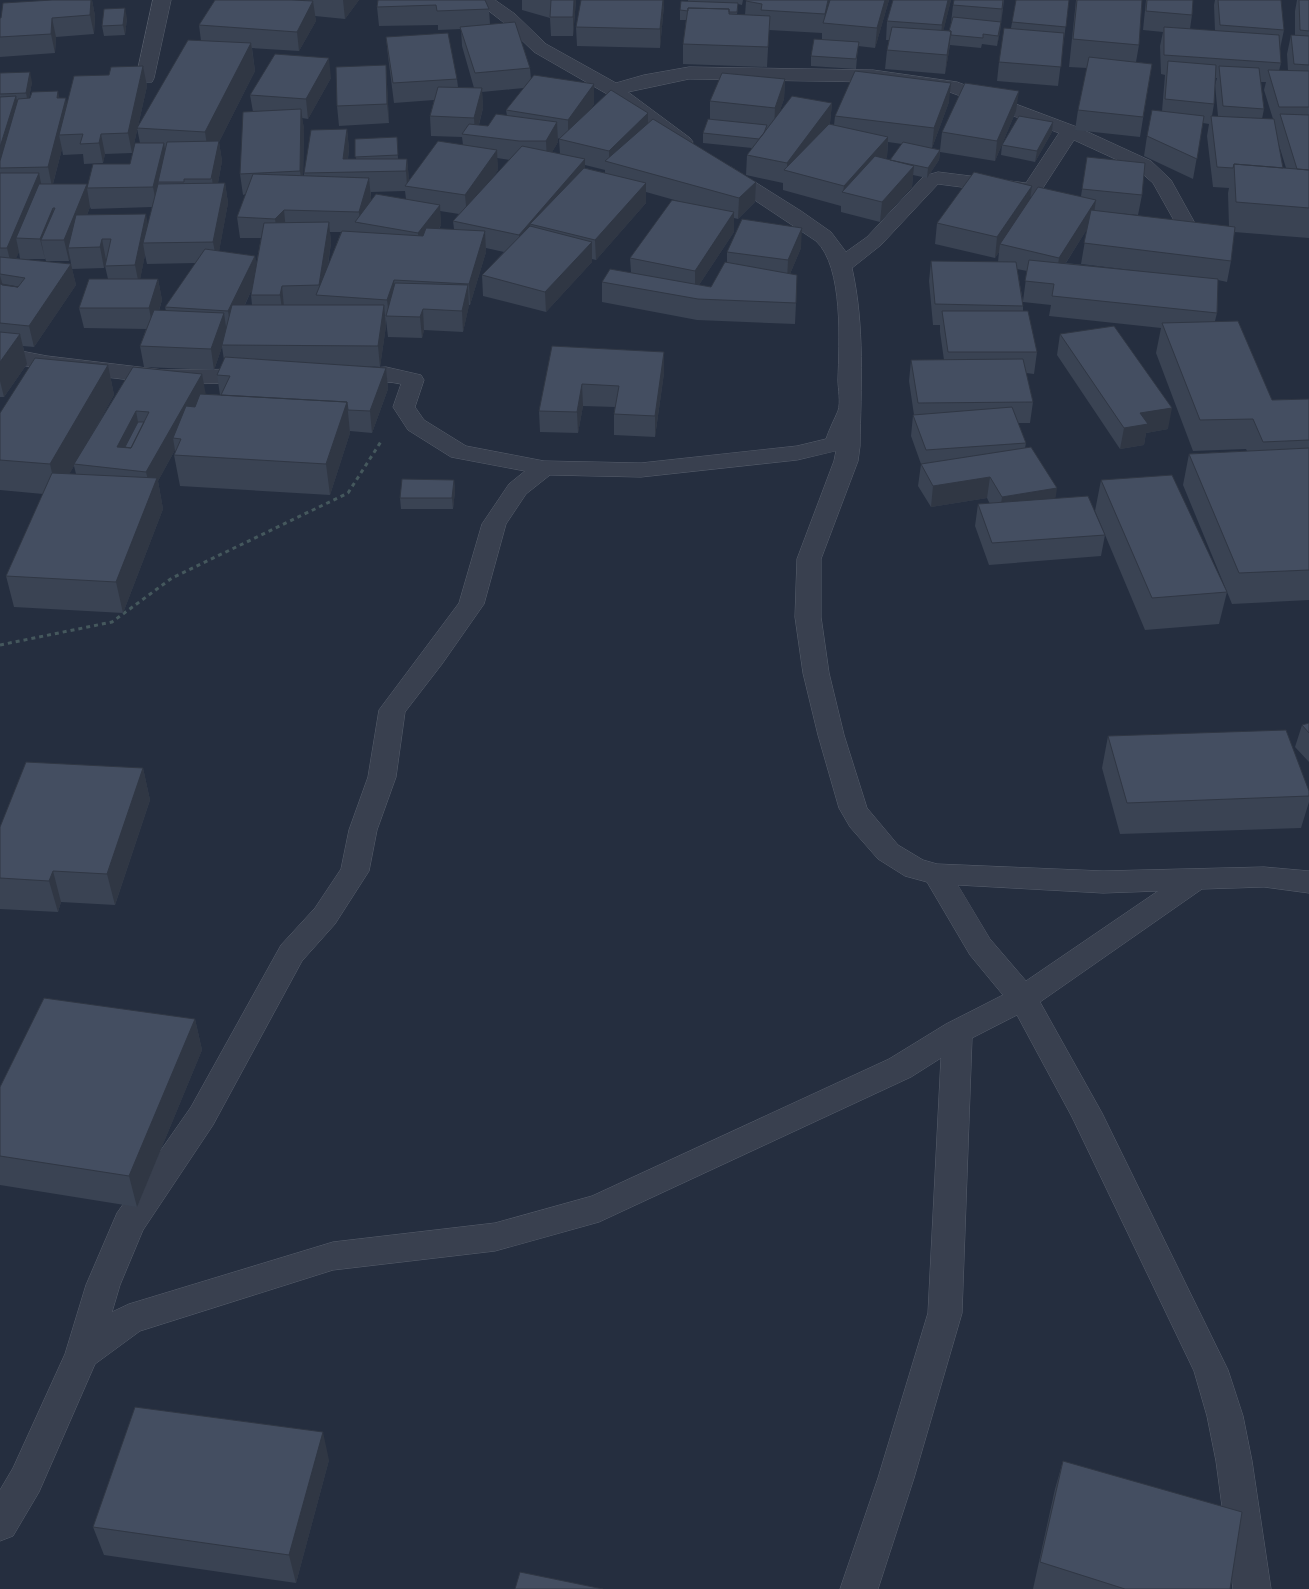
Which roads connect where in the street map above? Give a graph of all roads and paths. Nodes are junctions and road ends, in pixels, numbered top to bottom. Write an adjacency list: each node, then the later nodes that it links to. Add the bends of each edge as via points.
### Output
1 (162, 0): 3 (street)
2 (484, 0): 4 (street, via 540,48)
3 (145, 78)
4 (614, 90): 5 (street, via 689,73 873,76 950,86); 7 (street, via 702,156 813,229 832,246)
5 (1070, 131): 6 (street, via 1144,165 1154,173); 7 (street, via 1032,190 938,178 930,180 874,241)
6 (1192, 236)
7 (842, 265): 11 (street, via 848,312)
8 (0, 354): 9 (street, via 41,371 164,377)
9 (276, 375)
10 (326, 375): 12 (street, via 386,374 413,380)
11 (849, 406): 13 (street, via 836,444 797,453 641,470); 15 (street, via 846,460 809,559 808,617 816,673 831,735 853,808 860,820 888,852 915,869)
12 (404, 407): 13 (street, via 416,425 459,452); 14 (path, via 348,493 172,578 112,622)
13 (544, 468): 20 (street, via 517,489 494,524 470,604 392,710 382,777 363,830 355,871 325,916 291,953 202,1116 129,1223 103,1285)
14 (0, 645)
15 (937, 874): 16 (street, via 1103,882); 18 (street, via 980,947)
16 (1198, 878): 17 (street, via 1264,877); 18 (street)
17 (1309, 882)
18 (1023, 998): 19 (street); 23 (street, via 1086,1113 1211,1370 1232,1452)
19 (958, 1032): 20 (street, via 900,1068 599,1208 495,1237 333,1256 129,1319); 22 (street, via 945,1313)
20 (82, 1354): 21 (street, via 26,1480)
21 (0, 1524)
22 (859, 1589)
23 (1252, 1589)

